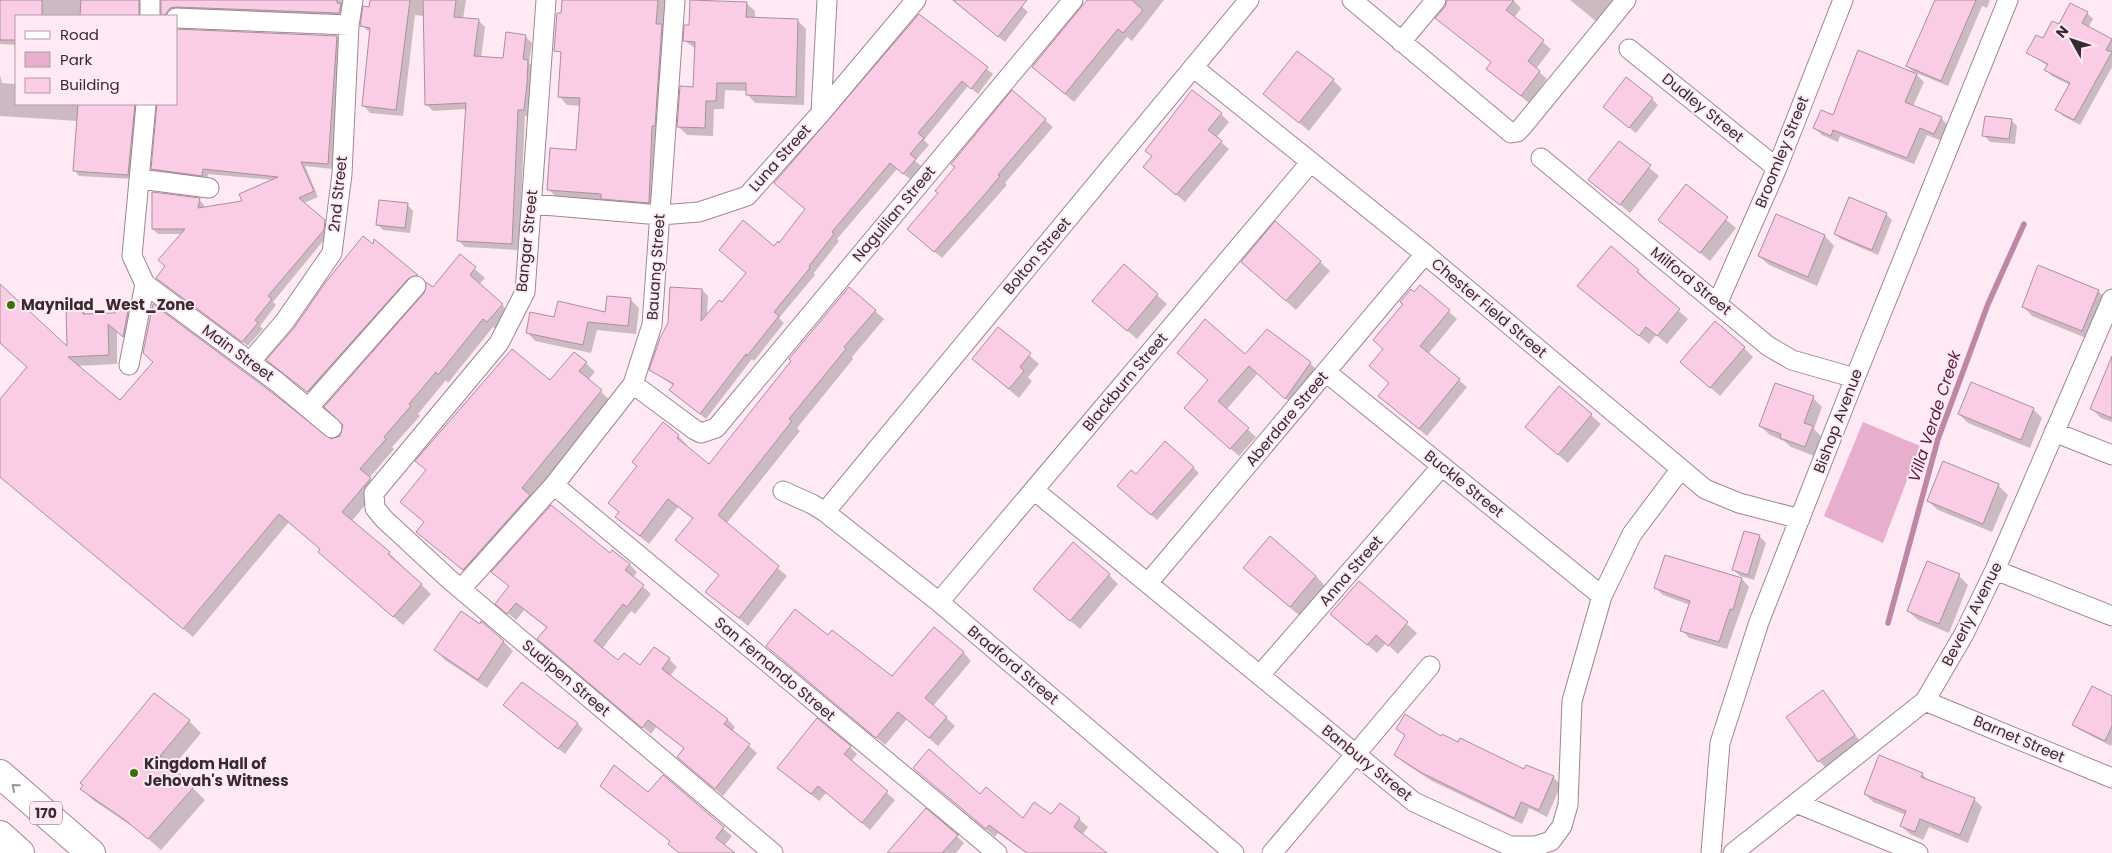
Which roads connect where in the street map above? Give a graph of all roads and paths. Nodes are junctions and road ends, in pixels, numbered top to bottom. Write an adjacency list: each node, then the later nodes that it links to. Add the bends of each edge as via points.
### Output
1 (150, 0): 14 (street)
2 (353, 0): 16 (street, 2nd Street)
3 (546, 0): 27 (street, Bangar Street)
4 (674, 0): 28 (street, Bauang Street)
5 (828, 0): 21 (street)
6 (916, 0): 21 (street, Luna Street)
7 (1073, 0): 38 (street, Naguilian Street, via 716,428 701,433 695,430)
8 (1249, 0): 19 (street, Bolton Street)
9 (1352, 0): 17 (street)
10 (1436, 0): 17 (street)
11 (1626, 0): 17 (street, via 1517,132 1511,133)
12 (1843, 0): 24 (street, Broomley Street)
13 (2008, 0): 37 (street, Bishop Avenue)
14 (150, 15)
15 (178, 18): 16 (street)
16 (349, 25): 34 (street, 2nd Street, via 342,174 332,253 285,322)
17 (1401, 42)
18 (1628, 49): 24 (street, Dudley Street)
19 (1193, 67): 23 (street, Chester Field Street); 49 (street, Bolton Street)
20 (146, 105): 25 (street, Main Street)
21 (821, 113): 28 (street, Luna Street, via 747,196 699,212)
22 (1540, 158): 33 (street, Milford Street)
23 (1310, 163): 29 (street, Chester Field Street); 46 (street, Blackburn Street)
24 (1777, 168): 33 (street, Broomley Street)
25 (140, 179): 26 (street); 30 (street, Main Street, via 132,256)
26 (210, 188)
27 (532, 204): 28 (street, Luna Street); 48 (street, Bangar Street, via 525,292 499,343)
28 (660, 215): 38 (street, Bauang Street, via 652,325)
29 (1425, 254): 36 (street, Aberdare Street); 44 (street, Chester Field Street)
30 (145, 284): 34 (street, Main Street); 35 (street)
31 (416, 286): 39 (street)
32 (2112, 299): 41 (street, Beverly Avenue)
33 (1718, 302): 37 (street, Milford Street, via 1768,346 1792,360)
34 (250, 362): 39 (street, Main Street)
35 (129, 365)
36 (1326, 372): 43 (street, Buckle Street); 52 (street, Aberdare Street)
37 (1855, 378): 50 (street, Bishop Avenue)
38 (634, 384): 45 (street, Bauang Street)
39 (309, 407): 40 (street, Main Street)
40 (332, 428)
41 (2054, 432): 42 (street); 51 (street, Beverly Avenue)
42 (2112, 455)
43 (1442, 466): 54 (street, Buckle Street); 58 (street, Anna Street)
44 (1680, 470): 50 (street, Chester Field Street, via 1705,489 1739,503); 54 (street, Banbury Street, via 1632,534)
45 (554, 485): 53 (street, Bauang Street); 68 (street, San Fernando Street)
46 (1034, 490): 52 (street, Banbury Street); 55 (street, Blackburn Street)
47 (783, 491): 49 (street, Bradford Street)
48 (374, 494): 53 (street, Sudipen Street, via 375,508 384,519)
49 (825, 512): 55 (street, Bradford Street)
50 (1800, 519): 71 (street, Bishop Avenue, via 1724,727)
51 (1995, 570): 56 (street); 59 (street, Beverly Avenue, via 1964,634)
52 (1148, 583): 58 (street, Banbury Street)
53 (461, 589): 67 (street, Sudipen Street)
54 (1602, 596): 60 (street, Banbury Street, via 1572,701 1568,806 1562,826 1551,841 1536,846 1510,846 1414,802)
55 (940, 602): 69 (street, Bradford Street)
56 (2112, 616)
57 (1430, 666): 60 (street)
58 (1260, 676): 60 (street, Banbury Street)
59 (1925, 700): 62 (street, Barnet Street); 63 (street, Beverly Avenue)
60 (1356, 754): 70 (street)
61 (0, 774): 66 (main road, 170, one-way to 61)
62 (2112, 778)
63 (1796, 803): 72 (street, Beverly Avenue); 73 (street)
64 (0, 835): 65 (main road)
65 (20, 853)
66 (91, 853)
67 (773, 853)
68 (997, 853)
69 (1234, 853)
70 (1272, 853)
71 (1711, 853)
72 (1733, 853)
73 (1918, 853)

